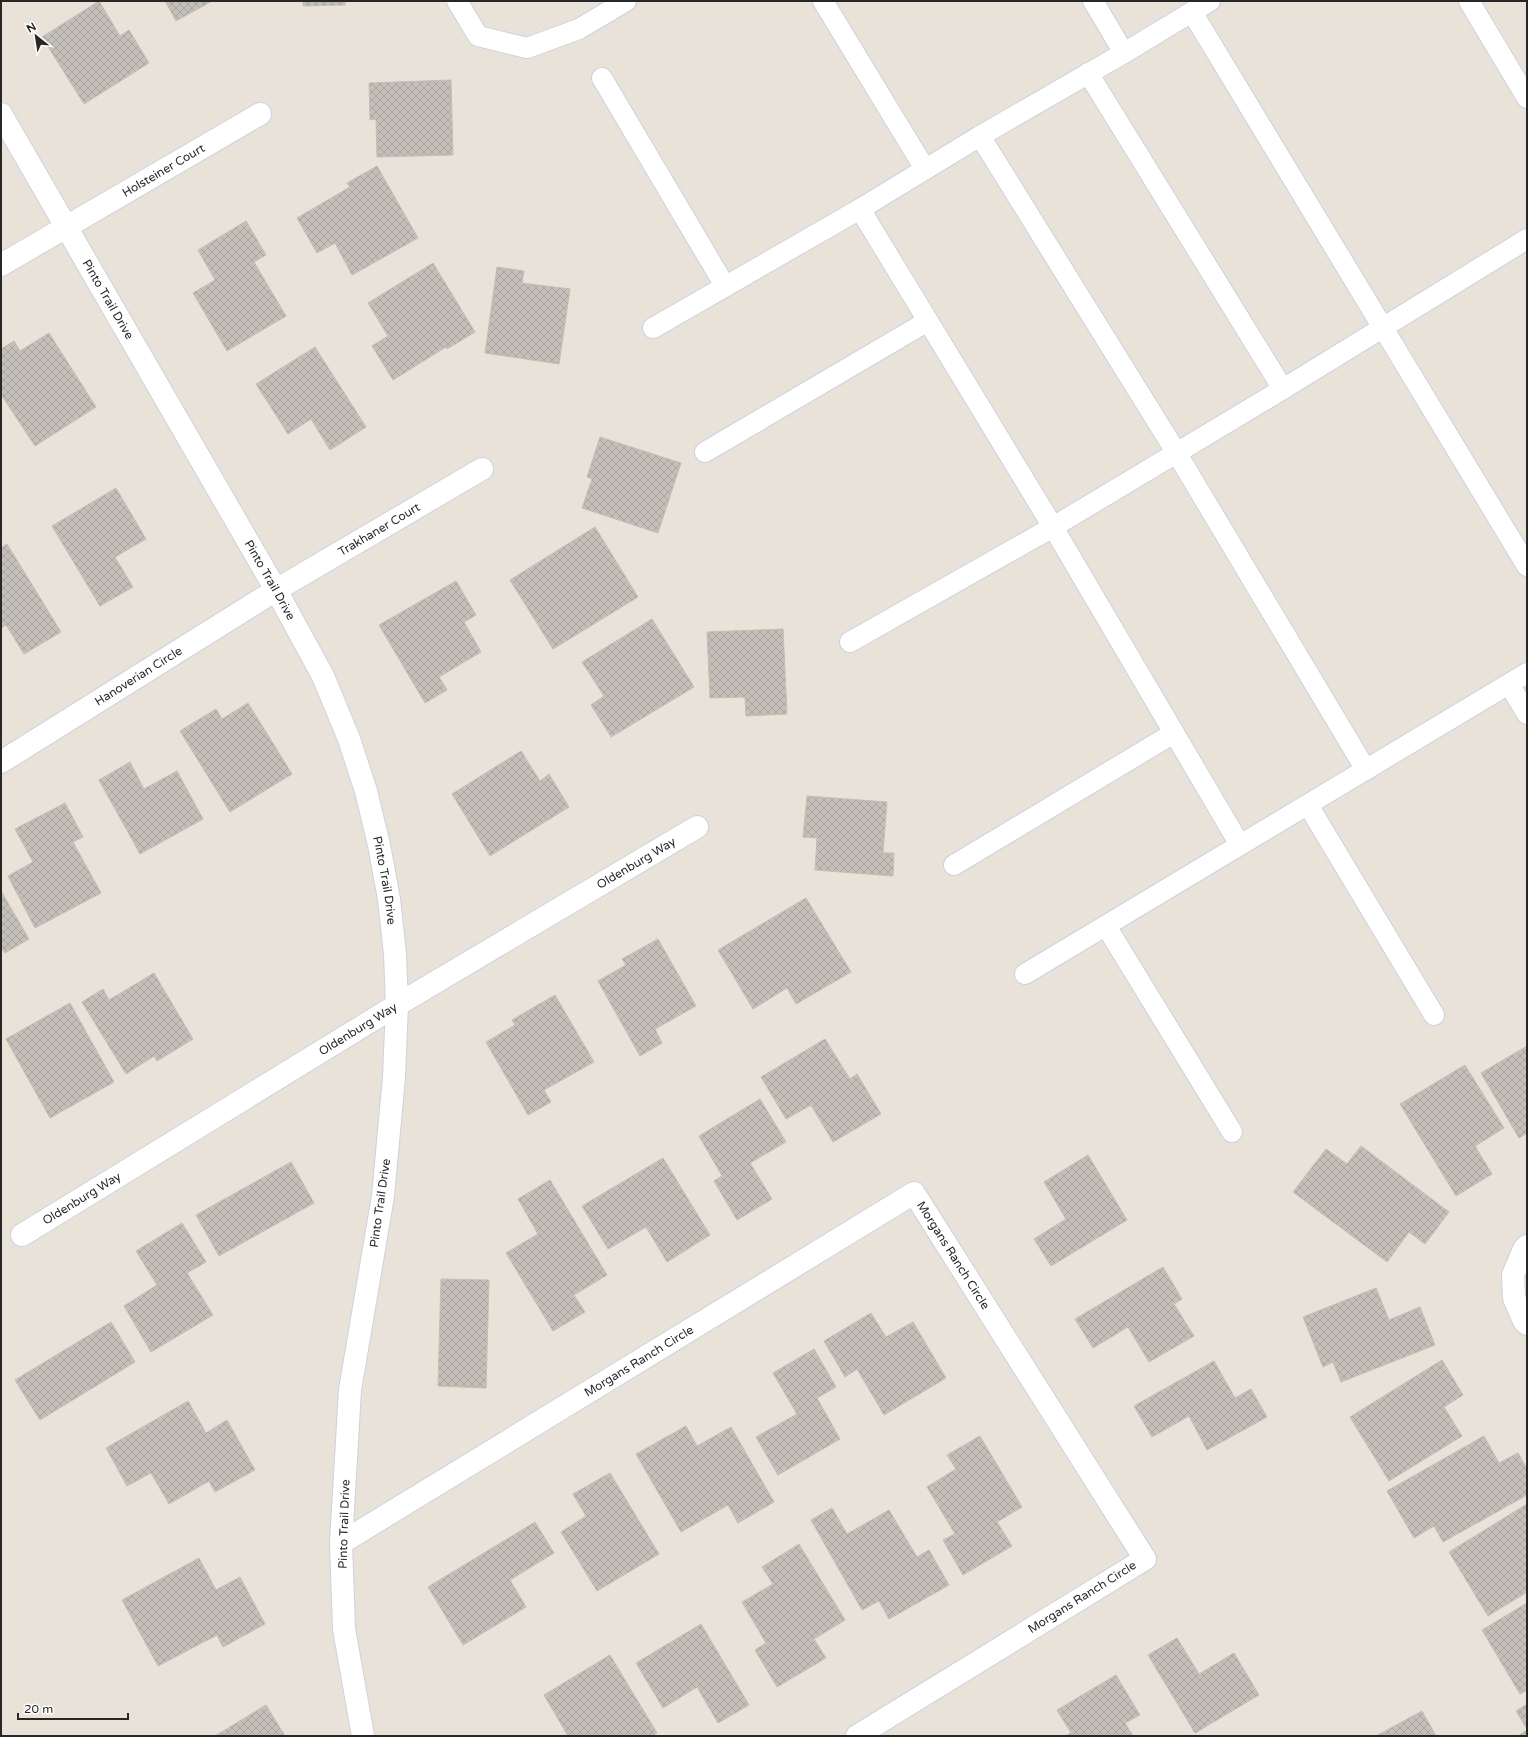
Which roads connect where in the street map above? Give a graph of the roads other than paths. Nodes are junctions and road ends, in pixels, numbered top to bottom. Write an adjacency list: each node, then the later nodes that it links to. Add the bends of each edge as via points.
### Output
1 (457, 1): 7 (lane, via 478,36 527,48 579,29)
2 (626, 1): 7 (lane)
3 (823, 1): 16 (lane)
4 (1093, 1): 9 (lane)
5 (1210, 1): 8 (lane)
6 (1468, 1): 12 (lane)
7 (600, 7)
8 (1192, 12): 9 (lane); 23 (lane)
9 (1124, 53): 10 (lane)
10 (1088, 73): 15 (lane); 25 (lane)
11 (602, 78): 21 (lane)
12 (1527, 98)
13 (1, 114): 18 (street, Pinto Trail Drive)
14 (260, 114): 18 (street, Holsteiner Court)
15 (980, 136): 16 (lane); 27 (lane)
16 (925, 169): 17 (lane)
17 (860, 209): 21 (lane); 22 (lane)
18 (66, 227): 20 (street); 31 (street, Pinto Trail Drive)
19 (1527, 239): 23 (lane)
20 (1, 265)
21 (725, 286): 24 (lane)
22 (928, 321): 26 (lane); 29 (lane)
23 (1383, 326): 25 (lane); 30 (lane)
24 (653, 328)
25 (1283, 389): 27 (lane)
26 (704, 452)
27 (1176, 452): 29 (lane); 38 (lane)
28 (482, 469): 31 (street, Trakhaner Court)
29 (1053, 527): 32 (lane); 36 (lane)
30 (1527, 566)
31 (276, 590): 37 (street, Hanoverian Circle); 45 (street, Pinto Trail Drive, via 323,676 349,739 366,791 389,899)
32 (850, 642)
33 (1527, 673): 34 (lane)
34 (1509, 684): 35 (lane); 38 (lane)
35 (1527, 714)
36 (1174, 733): 41 (lane); 42 (lane)
37 (1, 762)
38 (1366, 770): 39 (lane)
39 (1308, 805): 41 (lane); 46 (lane)
40 (697, 828): 45 (street, Oldenburg Way)
41 (1240, 846): 43 (lane)
42 (954, 864)
43 (1106, 926): 44 (lane); 47 (lane)
44 (1025, 974)
45 (397, 1005): 48 (street, Oldenburg Way); 51 (street, Pinto Trail Drive, via 394,1077 383,1196 350,1390)
46 (1434, 1015)
47 (1232, 1132)
48 (22, 1235)
49 (1527, 1246): 50 (street, via 1513,1275 1514,1298)
50 (1527, 1324)
51 (342, 1543): 52 (street, Pinto Trail Drive, via 344,1629); 53 (street, Morgans Ranch Circle, via 914,1193 1145,1559)
52 (363, 1736)
53 (857, 1736)

